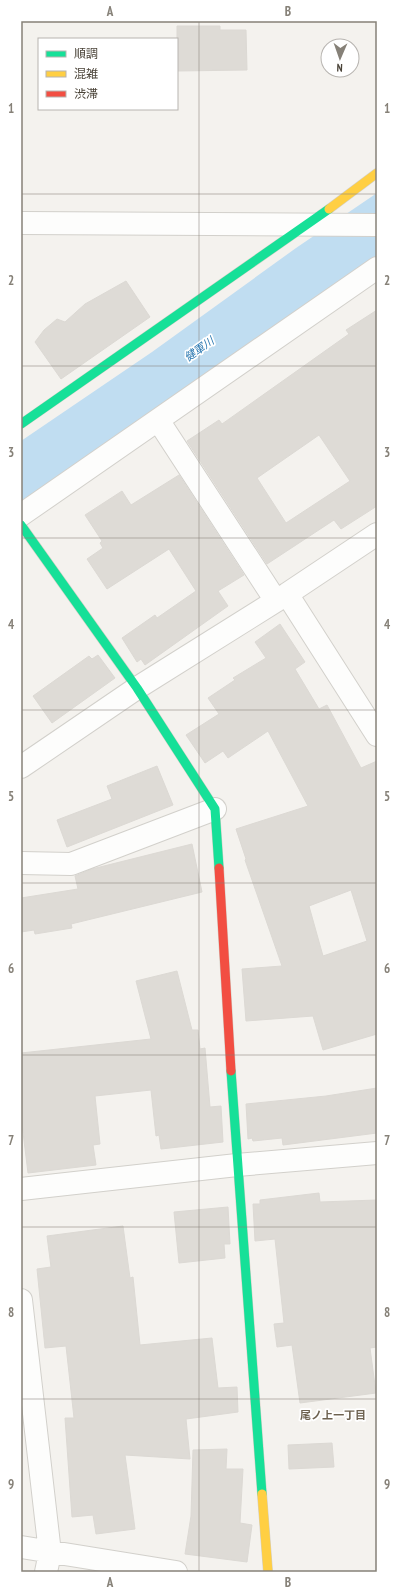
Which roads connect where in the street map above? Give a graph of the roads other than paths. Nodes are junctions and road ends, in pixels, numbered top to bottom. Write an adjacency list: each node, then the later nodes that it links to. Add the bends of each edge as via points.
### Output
1 (377, 173): 3 (street)
2 (21, 224): 3 (street)
3 (308, 224): 4 (street); 7 (street)
4 (377, 225)
5 (377, 268): 6 (street)
6 (158, 420): 8 (street); 11 (street)
7 (21, 424)
8 (21, 515)
9 (21, 526): 12 (street)
10 (377, 534): 11 (street)
11 (281, 598): 12 (street); 13 (street)
12 (137, 688): 14 (street); 15 (street)
13 (377, 735)
14 (21, 767)
15 (215, 809): 16 (street, via 71,864); 18 (street)
16 (21, 863)
17 (377, 1153): 18 (street)
18 (238, 1165): 19 (street); 24 (street)
19 (21, 1188)
20 (21, 1300): 22 (street)
21 (21, 1547): 22 (street)
22 (48, 1562): 23 (street)
23 (176, 1572)
24 (268, 1572)

